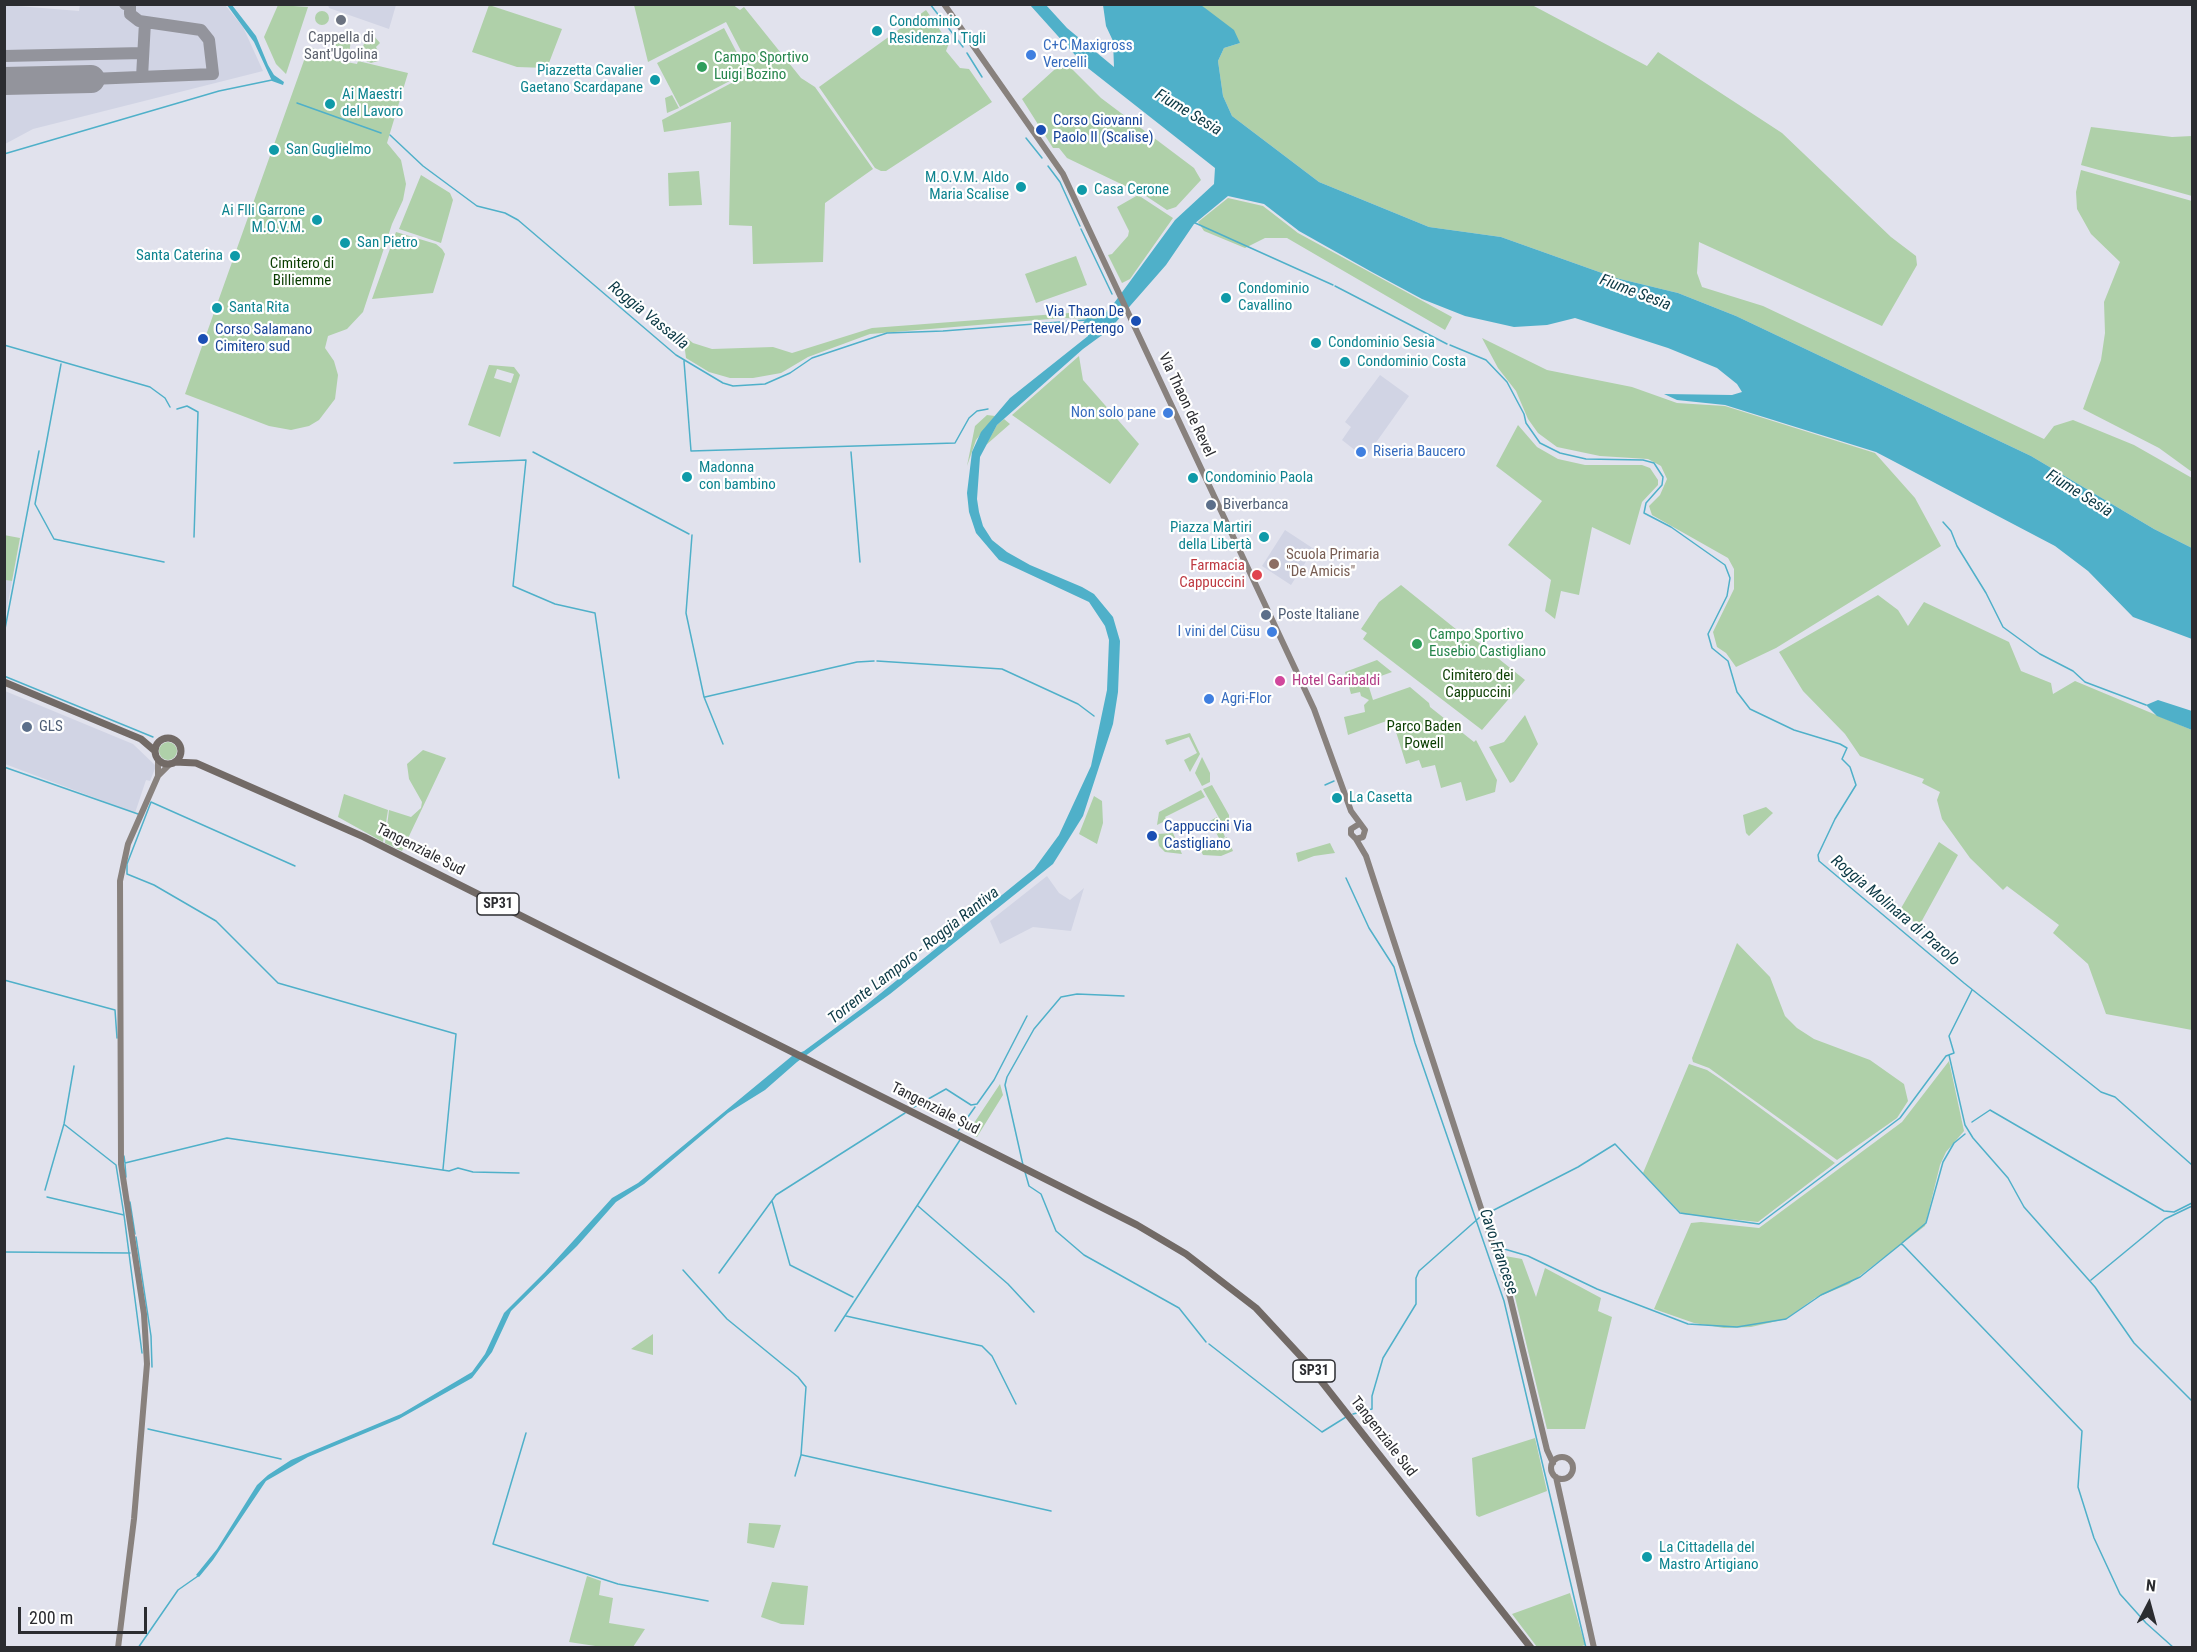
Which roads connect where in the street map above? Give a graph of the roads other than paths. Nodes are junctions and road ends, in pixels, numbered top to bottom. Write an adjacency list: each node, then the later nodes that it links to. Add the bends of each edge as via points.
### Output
1 (944, 4): 10 (main road, Via Thaon de Revel, via 1059,166 1314,709)
2 (4, 682): 3 (main road, SP31)
3 (141, 739): 4 (main road, SP31); 6 (main road, SP31)
4 (160, 740): 5 (main road, SP31, via 173,738); 6 (main road)
5 (181, 752): 7 (main road); 8 (main road, Tangenziale Sud / SP31)
6 (156, 755): 7 (main road, SP31); 9 (main road)
7 (173, 763): 8 (main road, Tangenziale Sud / SP31); 9 (main road)
8 (196, 763): 23 (main road, Tangenziale Sud / SP31, via 364,837 1137,1225 1186,1254 1256,1308 1307,1363)
9 (158, 776): 22 (main road, via 128,844 120,881 121,1164 144,1314 147,1364)
10 (1351, 811): 11 (main road, Via Thaon de Revel); 12 (main road, Via Thaon de Revel)
11 (1359, 824): 12 (main road); 13 (main road)
12 (1352, 827): 14 (main road, via 1351,834)
13 (1364, 835): 14 (main road); 15 (main road)
14 (1356, 838): 15 (main road)
15 (1365, 854): 16 (main road, via 1510,1297)
16 (1546, 1445): 17 (main road); 18 (main road)
17 (1561, 1457): 18 (main road); 20 (main road, via 1569,1459 1574,1467)
18 (1552, 1462): 19 (main road)
19 (1556, 1478): 20 (main road); 21 (main road)
20 (1566, 1479): 21 (main road)
21 (1558, 1497): 24 (main road)
22 (118, 1647)
23 (1531, 1647)
24 (1594, 1647)

